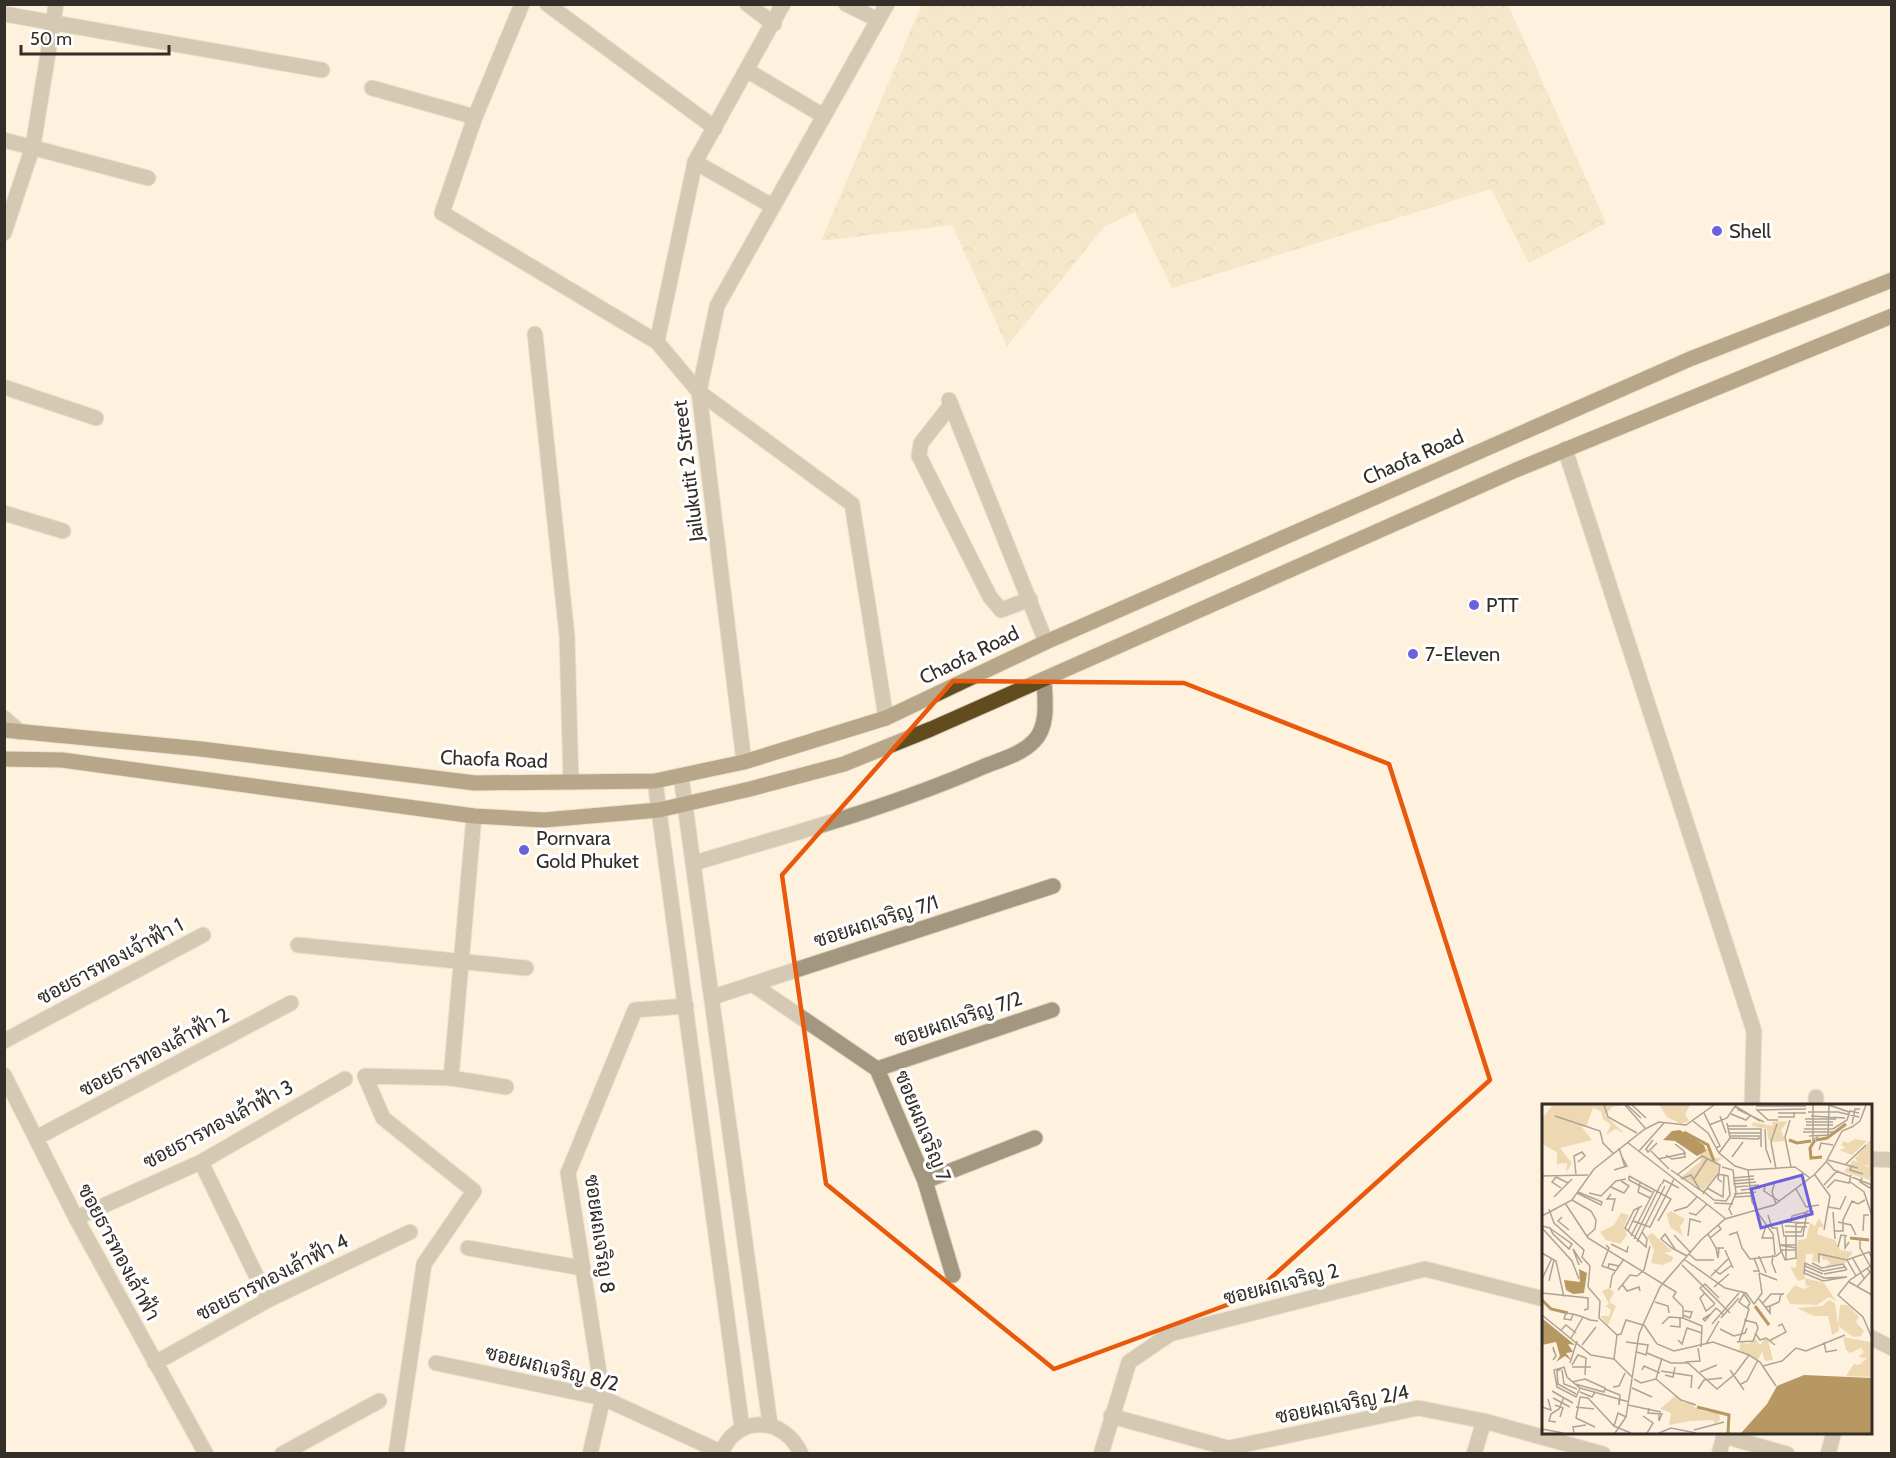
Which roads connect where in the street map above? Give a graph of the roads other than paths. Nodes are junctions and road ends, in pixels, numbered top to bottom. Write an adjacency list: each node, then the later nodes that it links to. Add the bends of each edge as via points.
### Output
1 (56, 4): 10 (street)
2 (522, 4): 16 (street)
3 (547, 4): 17 (street)
4 (747, 4): 11 (street)
5 (783, 4): 11 (street)
6 (846, 4): 9 (street)
7 (886, 4): 9 (street, Jailukutit 2 Street)
8 (4, 14): 10 (street)
9 (878, 21): 15 (street, Jailukutit 2 Street)
10 (52, 23): 12 (street); 19 (street)
11 (774, 24): 13 (street)
12 (322, 70)
13 (748, 71): 15 (street); 17 (street)
14 (372, 88): 16 (street)
15 (822, 115): 22 (street, Jailukutit 2 Street)
16 (476, 117): 27 (street, via 442,213)
17 (715, 128): 20 (street)
18 (4, 140): 19 (street)
19 (33, 146): 21 (street); 23 (street)
20 (695, 162): 22 (street); 27 (street)
21 (148, 178)
22 (772, 206): 29 (street, Jailukutit 2 Street, via 717,306)
23 (4, 233)
24 (1892, 280): 35 (main road, Chaofa Road, via 1690,359)
25 (1892, 316): 31 (main road)
26 (535, 334): 44 (street, via 567,636)
27 (657, 342): 29 (street)
28 (4, 387): 30 (street)
29 (699, 392): 38 (street, via 852,504); 41 (street, Jailukutit 2 Street)
30 (96, 418)
31 (1565, 449): 36 (main road); 65 (street, via 1754,1031)
32 (4, 513): 33 (street)
33 (63, 531)
34 (1030, 599): 34 (street, via 950,401 921,443 919,456 990,597 1001,610); 35 (street)
35 (1046, 642): 38 (main road, Chaofa Road)
36 (1044, 680): 45 (main road, via 844,764); 48 (street, via 1046,708 1042,727 1034,741 1014,754 959,778)
37 (4, 718): 39 (street)
38 (886, 718): 41 (main road, Chaofa Road)
39 (12, 731): 44 (main road, Chaofa Road, via 201,749 475,783)
40 (4, 759): 47 (main road, via 62,760)
41 (744, 762): 42 (main road, Chaofa Road)
42 (681, 776): 43 (main road, Chaofa Road); 45 (street)
43 (655, 781): 44 (main road, Chaofa Road); 46 (street)
44 (571, 782)
45 (685, 804): 46 (main road); 48 (street)
46 (659, 810): 47 (main road, via 544,820); 57 (street)
47 (474, 816): 52 (street)
48 (694, 863): 55 (street)
49 (1053, 886): 54 (street, ซอยผถเจริญ 7/1)
50 (203, 935): 59 (street, ซอยธารทองเจ้าฟ้า 1)
51 (298, 945): 52 (street)
52 (461, 961): 53 (street); 62 (street)
53 (526, 968)
54 (752, 984): 55 (street, ซอยผถเจริญ 7/1); 60 (street, ซอยผถเจริญ 7)
55 (713, 997): 87 (street)
56 (291, 1003): 66 (street, ซอยธารทองเล้าฟ้า 2)
57 (686, 1006): 75 (street, ซอยผถเจริญ 8, via 634,1010 568,1173); 88 (street)
58 (1052, 1010): 60 (street, ซอยผถเจริญ 7/2)
59 (4, 1041)
60 (878, 1069): 71 (street, ซอยผถเจริญ 7)
61 (4, 1075): 66 (street, ซอยธารทองเล้าฟ้า)
62 (451, 1078): 64 (street); 95 (street, via 365,1076 383,1118 474,1191 424,1264)
63 (345, 1079): 70 (street, ซอยธารทองเล้าฟ้า 3)
64 (506, 1087)
65 (1752, 1104)
66 (36, 1138): 72 (street, ซอยธารทองเล้าฟ้า)
67 (1035, 1138): 71 (street)
68 (1872, 1158): 69 (street)
69 (1892, 1160)
70 (201, 1162): 72 (street, ซอยธารทองเล้าฟ้า 3); 78 (street)
71 (925, 1181): 76 (street, ซอยผถเจริญ 7)
72 (76, 1218): 81 (street, ซอยธารทองเล้าฟ้า)
73 (410, 1232): 78 (street, ซอยธารทองเล้าฟ้า 4)
74 (468, 1248): 75 (street)
75 (582, 1268): 83 (street, ซอยผถเจริญ 8)
76 (953, 1275)
77 (1542, 1298): 85 (street, ซอยผถเจริญ 2, via 1425,1269 1170,1334 1129,1362)
78 (268, 1300): 81 (street, ซอยธารทองเล้าฟ้า 4)
79 (1872, 1338): 80 (street)
80 (1892, 1348)
81 (155, 1363): 92 (street, ซอยธารทองเล้าฟ้า)
82 (436, 1363): 83 (street, ซอยผถเจริญ 8/2)
83 (603, 1398): 93 (street, ซอยผถเจริญ 8/2); 96 (street, ซอยผถเจริญ 8)
84 (379, 1401): 94 (street)
85 (1111, 1416): 91 (street); 98 (street, ซอยผถเจริญ 2)
86 (1484, 1421): 91 (street, ซอยผถเจริญ 2/4, via 1418,1408); 100 (street); 101 (street, ซอยผถเจริญ 2/4)
87 (770, 1424): 88 (street); 97 (street, via 790,1435)
88 (742, 1428): 93 (street, via 733,1434)
89 (1724, 1434): 102 (street); 103 (street)
90 (1833, 1434): 104 (street)
91 (1229, 1448): 99 (street)
92 (200, 1451)
93 (721, 1453)
94 (282, 1454)
95 (396, 1454)
96 (591, 1454)
97 (801, 1454)
98 (1101, 1454)
99 (1248, 1454)
100 (1474, 1454)
101 (1603, 1454)
102 (1719, 1454)
103 (1787, 1454)
104 (1828, 1454)

